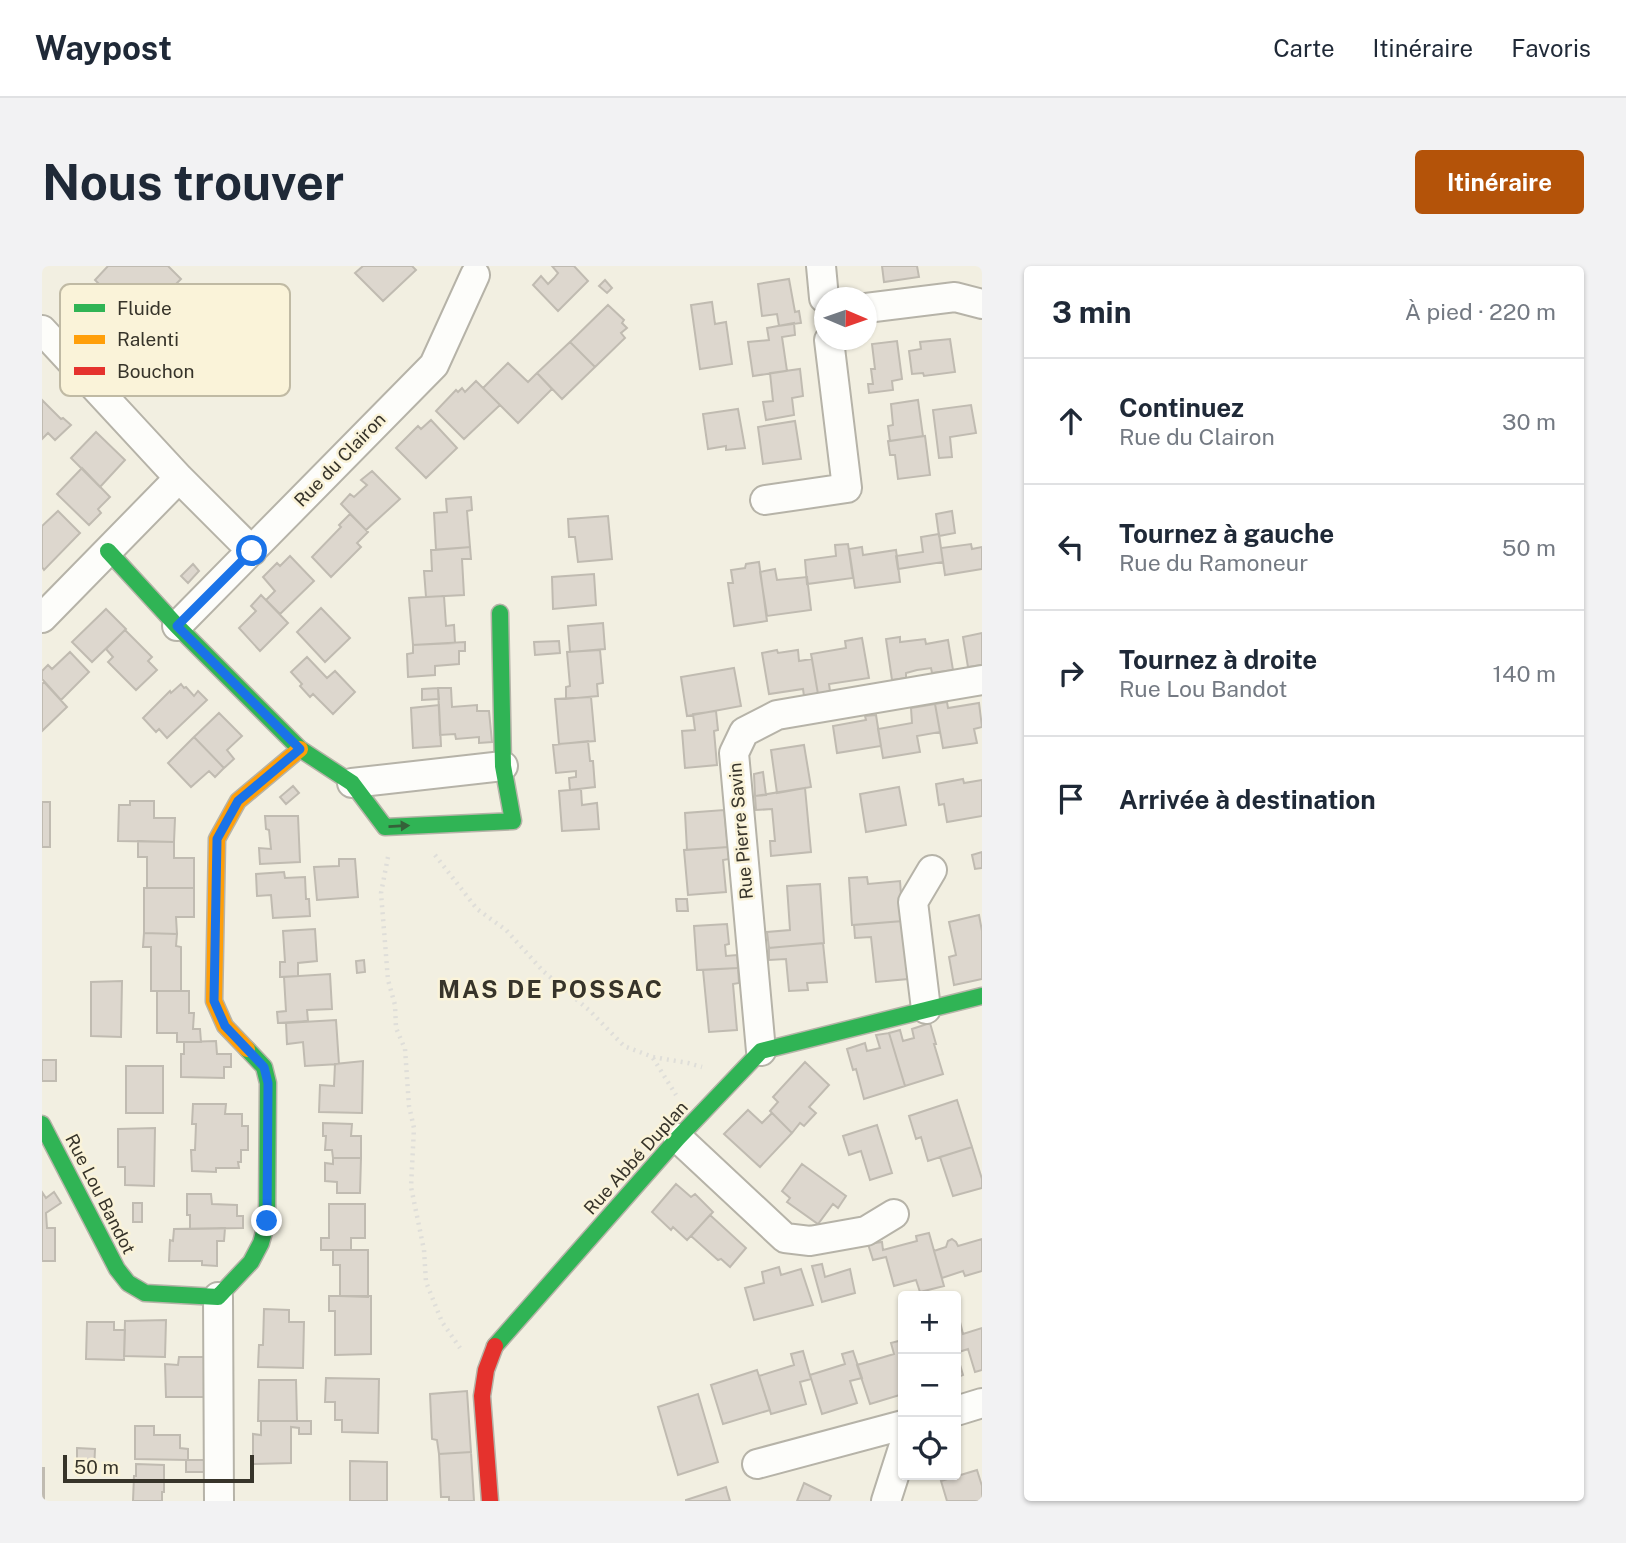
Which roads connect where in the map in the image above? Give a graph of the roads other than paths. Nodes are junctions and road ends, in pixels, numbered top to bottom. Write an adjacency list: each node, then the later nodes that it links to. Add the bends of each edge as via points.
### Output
1 (821, 266): 3 (street)
2 (475, 275): 13 (street, Rue du Clairon, via 433,365)
3 (823, 287)
4 (982, 304): 5 (street, via 955,297)
5 (877, 307)
6 (42, 330): 7 (street)
7 (60, 349)
8 (831, 350): 11 (street, via 847,488)
9 (103, 396): 10 (street)
10 (179, 478): 12 (street); 13 (street)
11 (765, 500)
12 (108, 551): 15 (street); 16 (street)
13 (252, 551): 16 (street, Rue du Clairon)
14 (500, 613): 19 (street)
15 (42, 618)
16 (177, 626): 18 (street)
17 (982, 680): 24 (street, Rue Pierre Savin, via 777,715 744,732 734,753)
18 (300, 749): 20 (street); 28 (street, via 238,801 217,839 214,1001 225,1026 264,1067 268,1083 267,1221 251,1262)
19 (503, 766): 20 (street); 20 (street, one-way to 19, via 385,827 513,821)
20 (352, 783)
21 (932, 870): 23 (street, via 913,902)
22 (982, 996): 23 (street)
23 (926, 1009): 24 (street)
24 (761, 1051): 26 (street, Rue Abbé Duplan)
25 (42, 1124): 28 (street, Rue Lou Bandot, via 128,1283 145,1293)
26 (686, 1130): 27 (street, via 785,1238 810,1241 866,1231); 35 (street, Rue Abbé Duplan, via 495,1346 482,1396)
27 (894, 1214)
28 (218, 1297): 34 (street)
29 (982, 1404): 30 (street)
30 (961, 1410)
31 (898, 1427): 32 (street)
32 (757, 1464)
33 (898, 1464): 36 (street)
34 (219, 1501)
35 (490, 1501)
36 (886, 1501)

